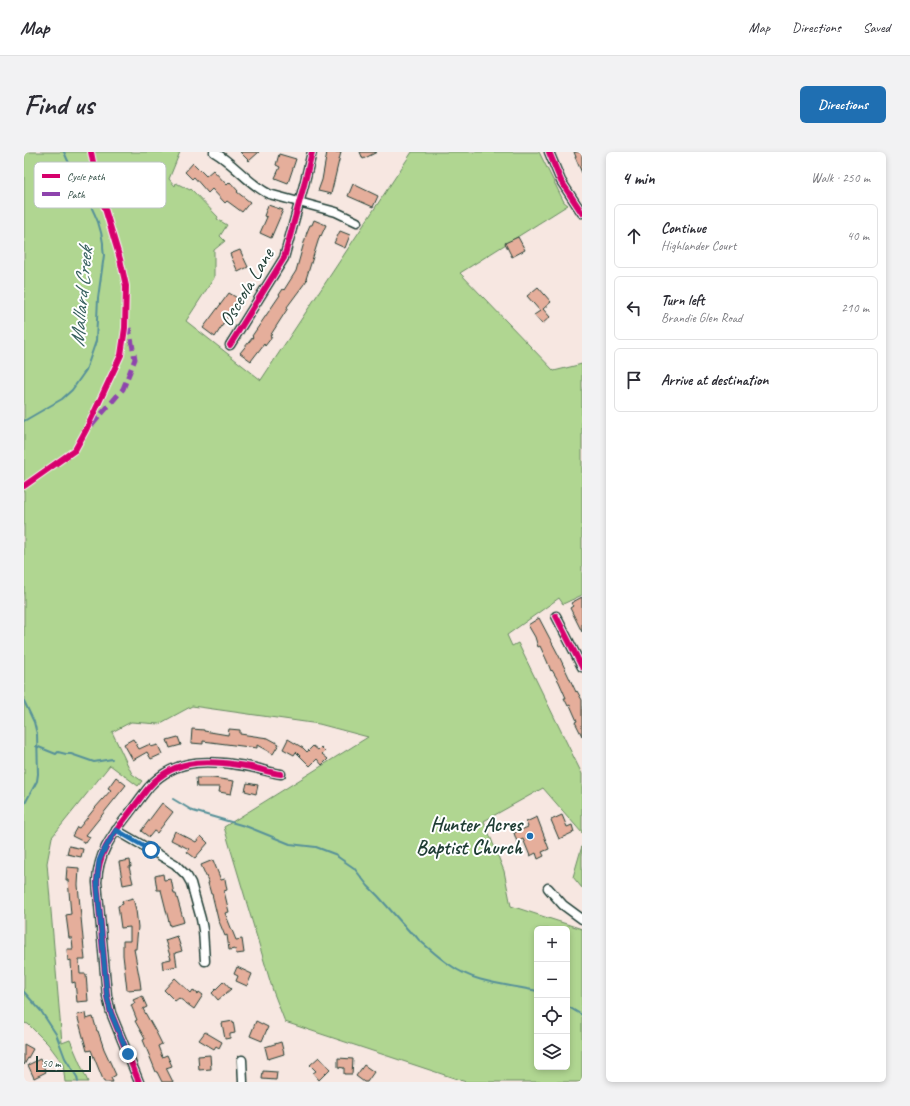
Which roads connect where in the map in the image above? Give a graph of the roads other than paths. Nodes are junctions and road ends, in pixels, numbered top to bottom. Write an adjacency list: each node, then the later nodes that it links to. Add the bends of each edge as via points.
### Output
1 (214, 152): 4 (street, via 225,158 260,190)
2 (312, 152): 4 (street, Osceola Lane)
3 (550, 152): 5 (street, via 561,181)
4 (299, 203): 6 (street, via 336,212); 7 (street, Osceola Lane, via 284,258)
5 (582, 213)
6 (357, 222)
7 (230, 345)
8 (556, 616): 9 (street)
9 (582, 667)
10 (281, 774): 11 (street, via 210,761 185,764 169,771 149,787)
11 (116, 830): 14 (street, via 175,864 187,876 204,930); 16 (street, via 103,852 98,871 101,924 109,1004)
12 (548, 888): 13 (street, via 563,905)
13 (582, 919)
14 (205, 961)
15 (242, 1060): 17 (street)
16 (139, 1082)
17 (242, 1082)

